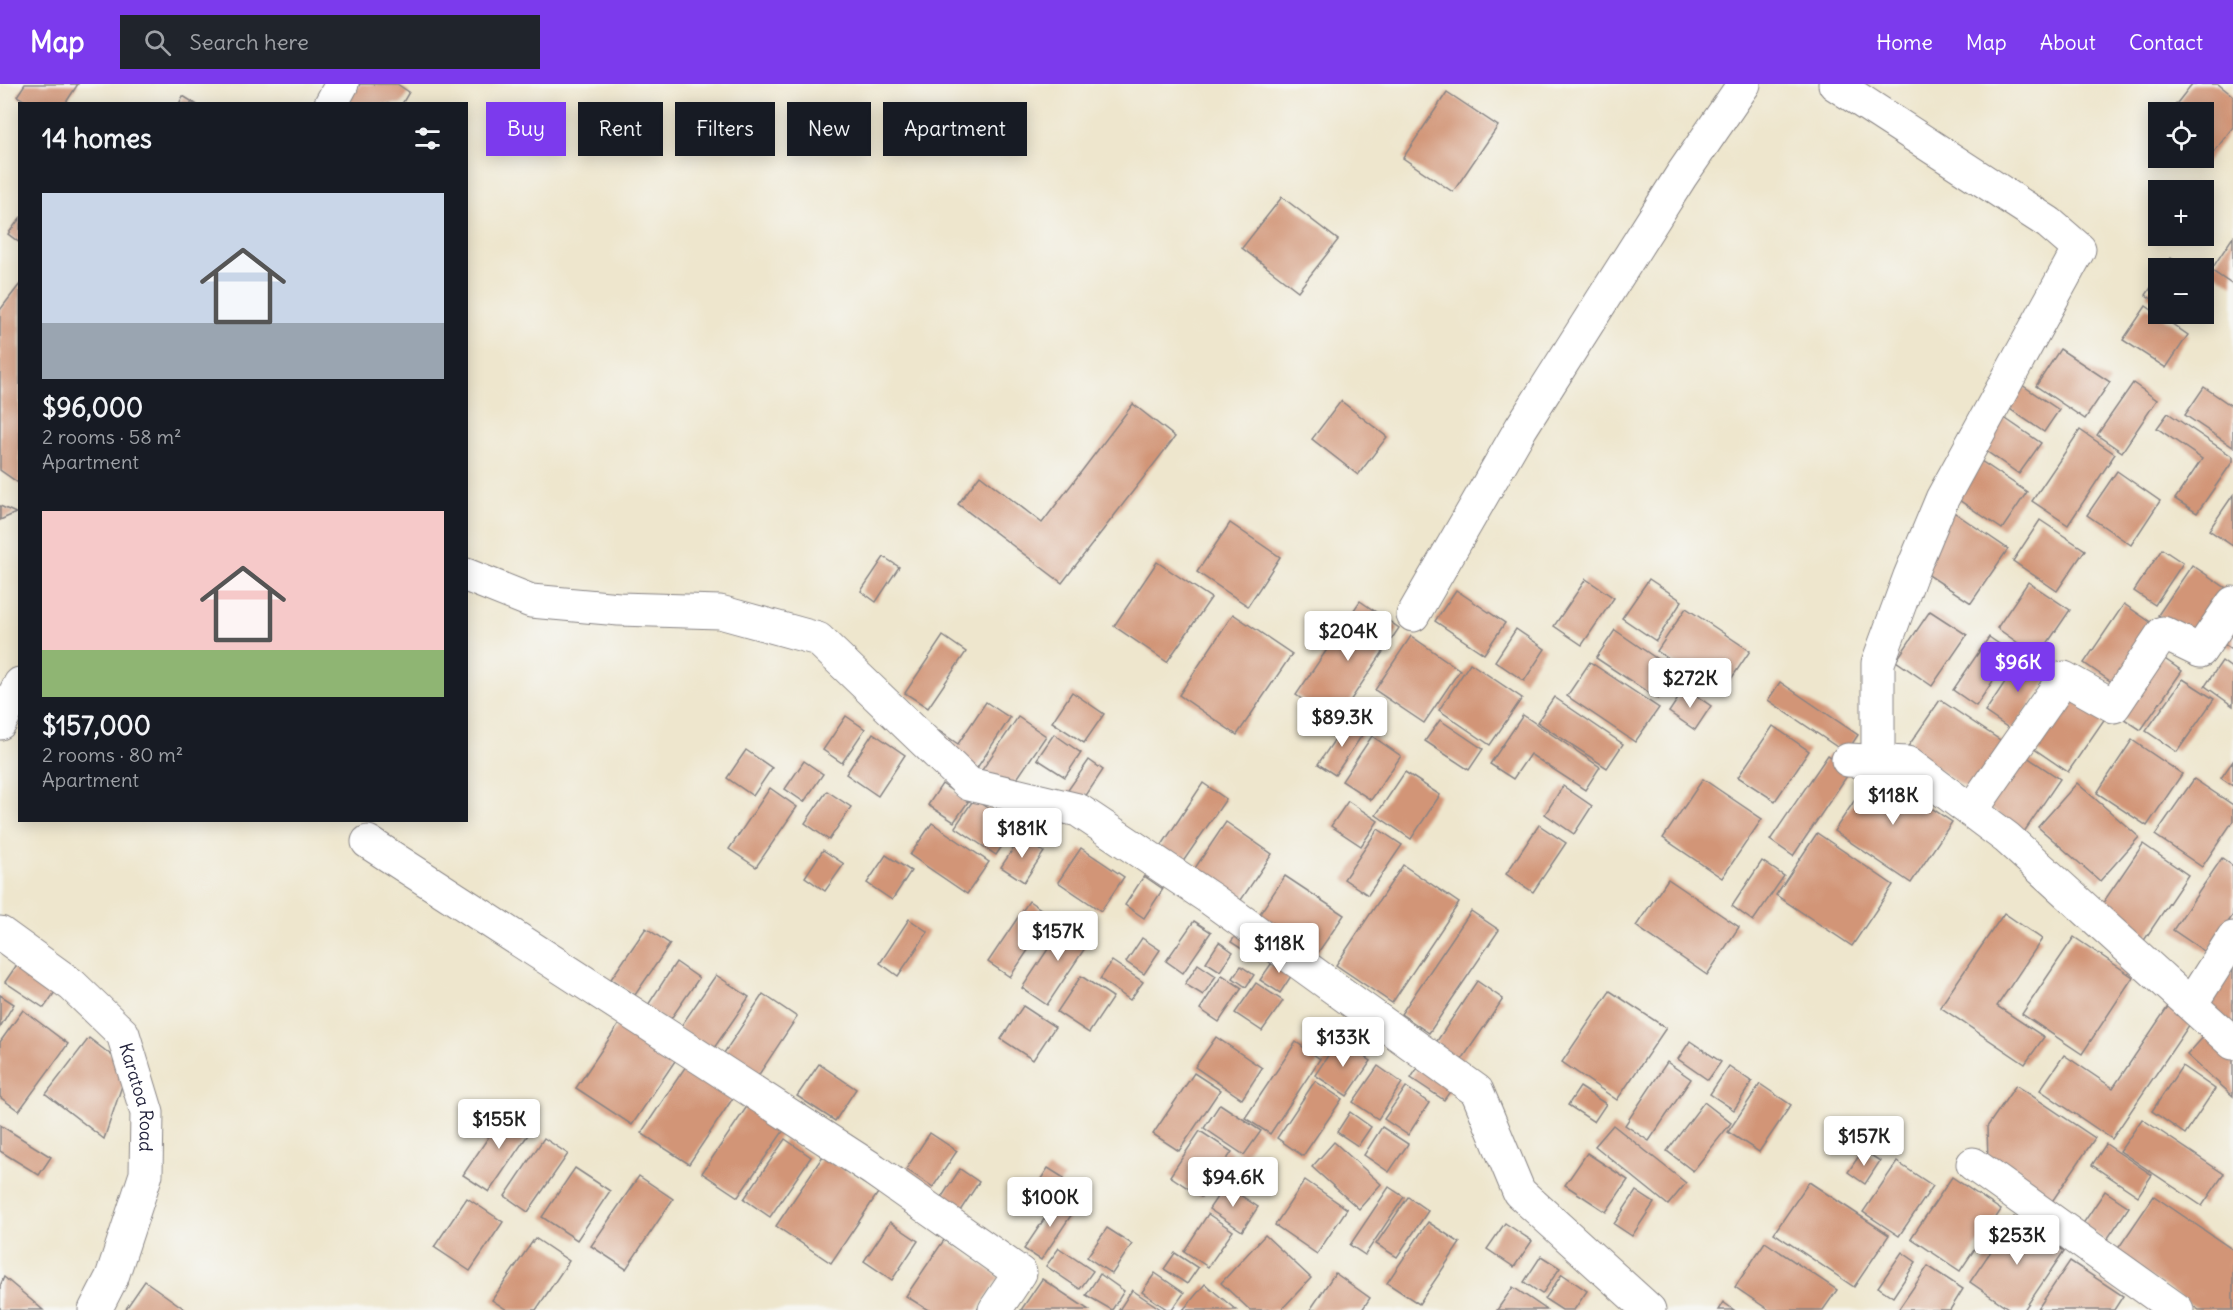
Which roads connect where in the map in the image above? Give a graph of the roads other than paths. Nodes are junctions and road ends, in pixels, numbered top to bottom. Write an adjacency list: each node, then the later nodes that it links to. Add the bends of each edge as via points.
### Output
1 (342, 84): 4 (street)
2 (1743, 84): 7 (street, via 1521,428)
3 (1835, 84): 10 (street, via 2049,223 2079,249 1942,499 1878,663 1863,760 1907,764)
4 (332, 102)
5 (468, 576): 19 (street, via 531,601 720,612 818,639 969,784 1078,810 1221,906 1477,1091 1518,1192)
6 (2233, 603): 10 (street, via 2199,651 2163,633 2114,706 2064,678)
7 (1413, 615)
8 (18, 688): 9 (street)
9 (0, 723)
10 (1971, 811): 14 (street, via 2007,838)
11 (368, 842): 18 (street, via 874,1170 1020,1274)
12 (0, 933): 17 (street, Karatoa Road, via 72,985 123,1034 147,1113 146,1174 112,1277)
13 (2233, 938): 14 (street)
14 (2191, 1004): 15 (street)
15 (2233, 1043)
16 (1973, 1164): 20 (street)
17 (96, 1310)
18 (995, 1310)
19 (1649, 1310)
20 (2177, 1310)

